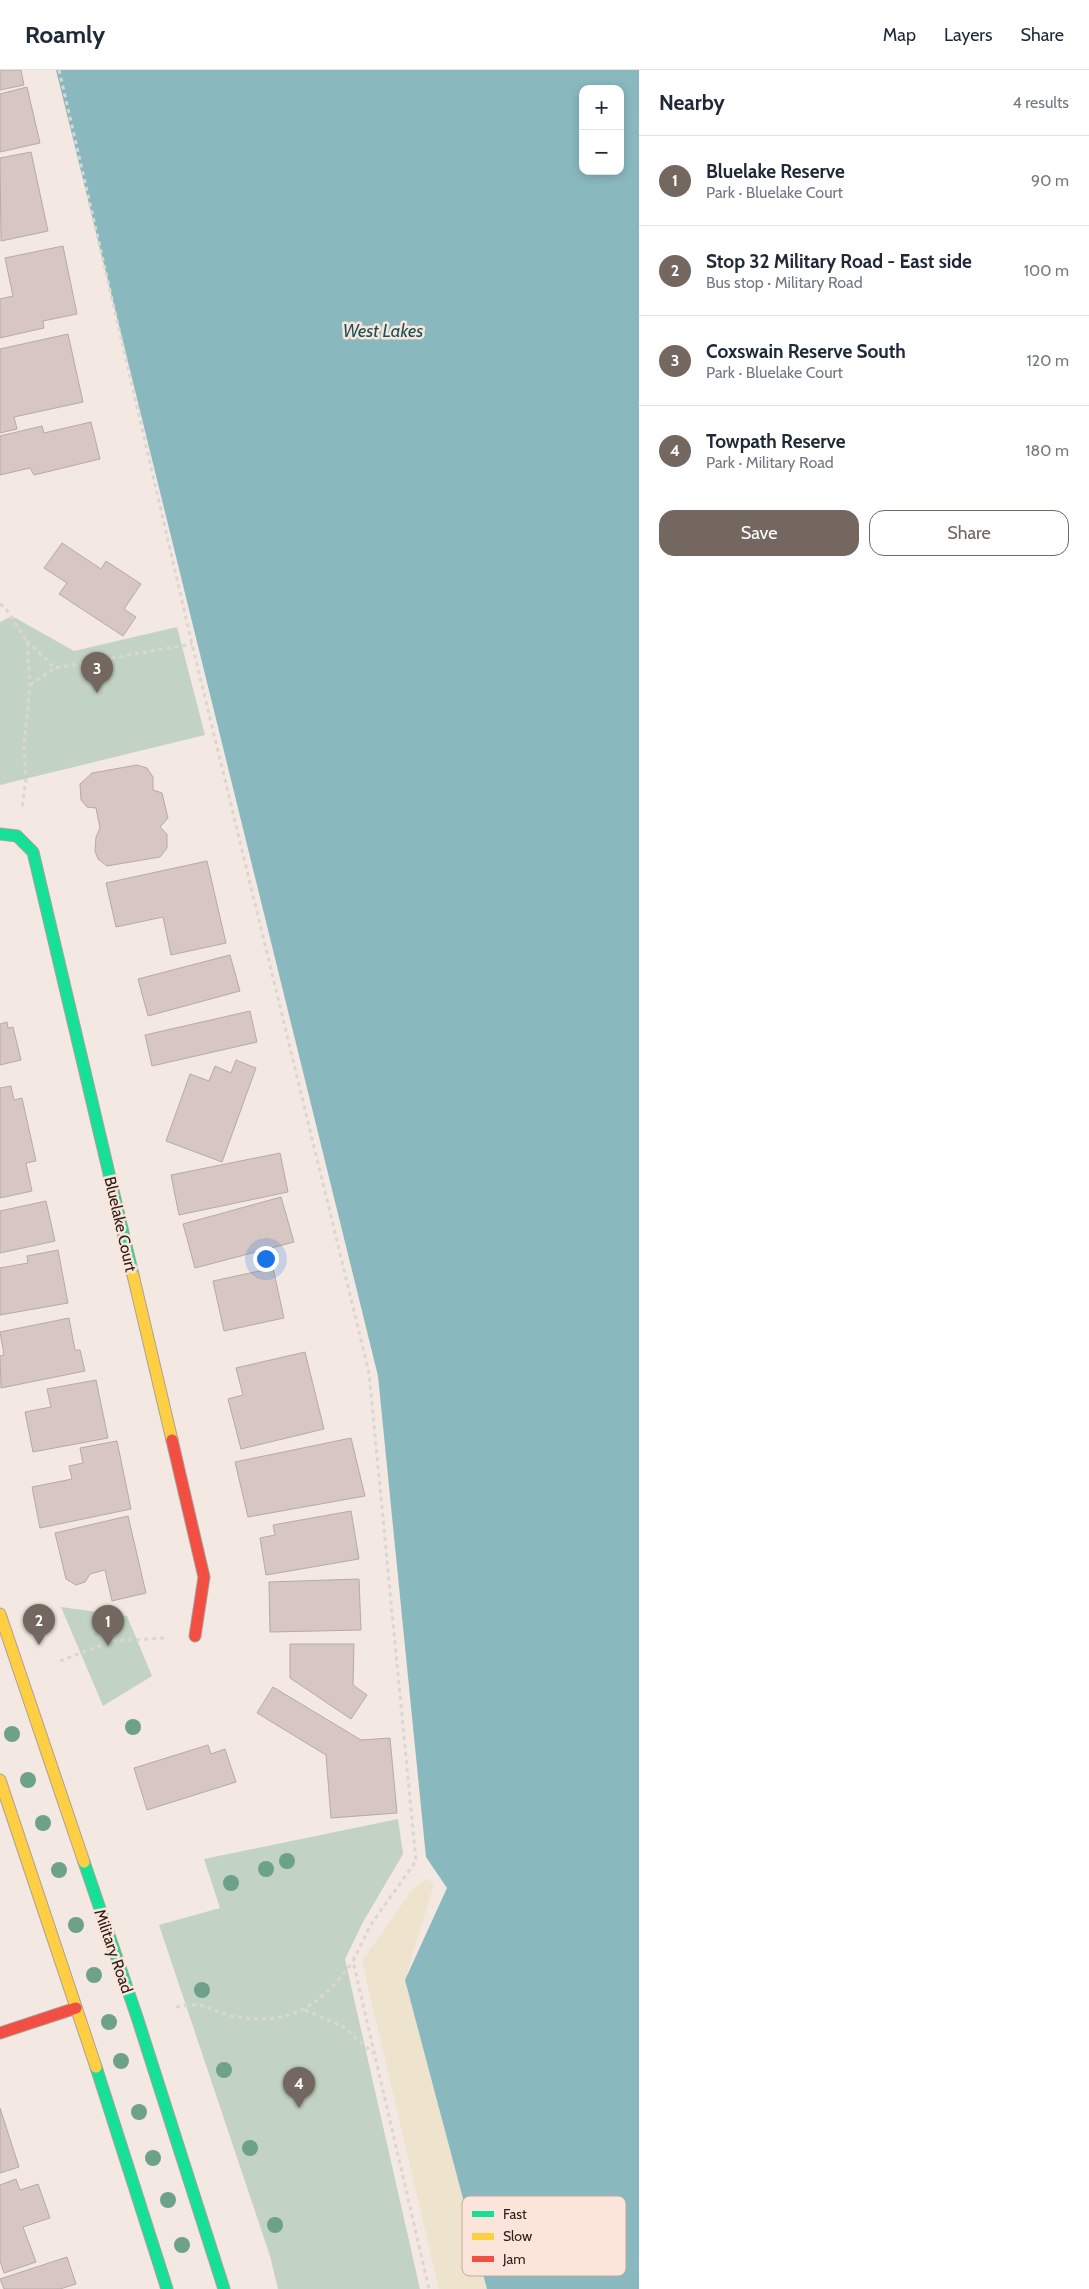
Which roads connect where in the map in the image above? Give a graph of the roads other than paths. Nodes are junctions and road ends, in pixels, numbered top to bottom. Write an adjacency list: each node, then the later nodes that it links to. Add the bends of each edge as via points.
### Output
1 (0, 834): 3 (main road, Bluelake Court, via 17,836 33,852 204,1577)
2 (0, 1614): 8 (main road, Military Road, via 137,2017)
3 (195, 1636)
4 (0, 1780): 5 (main road)
5 (76, 2008): 6 (main road); 7 (main road)
6 (0, 2034)
7 (167, 2289)
8 (224, 2289)

